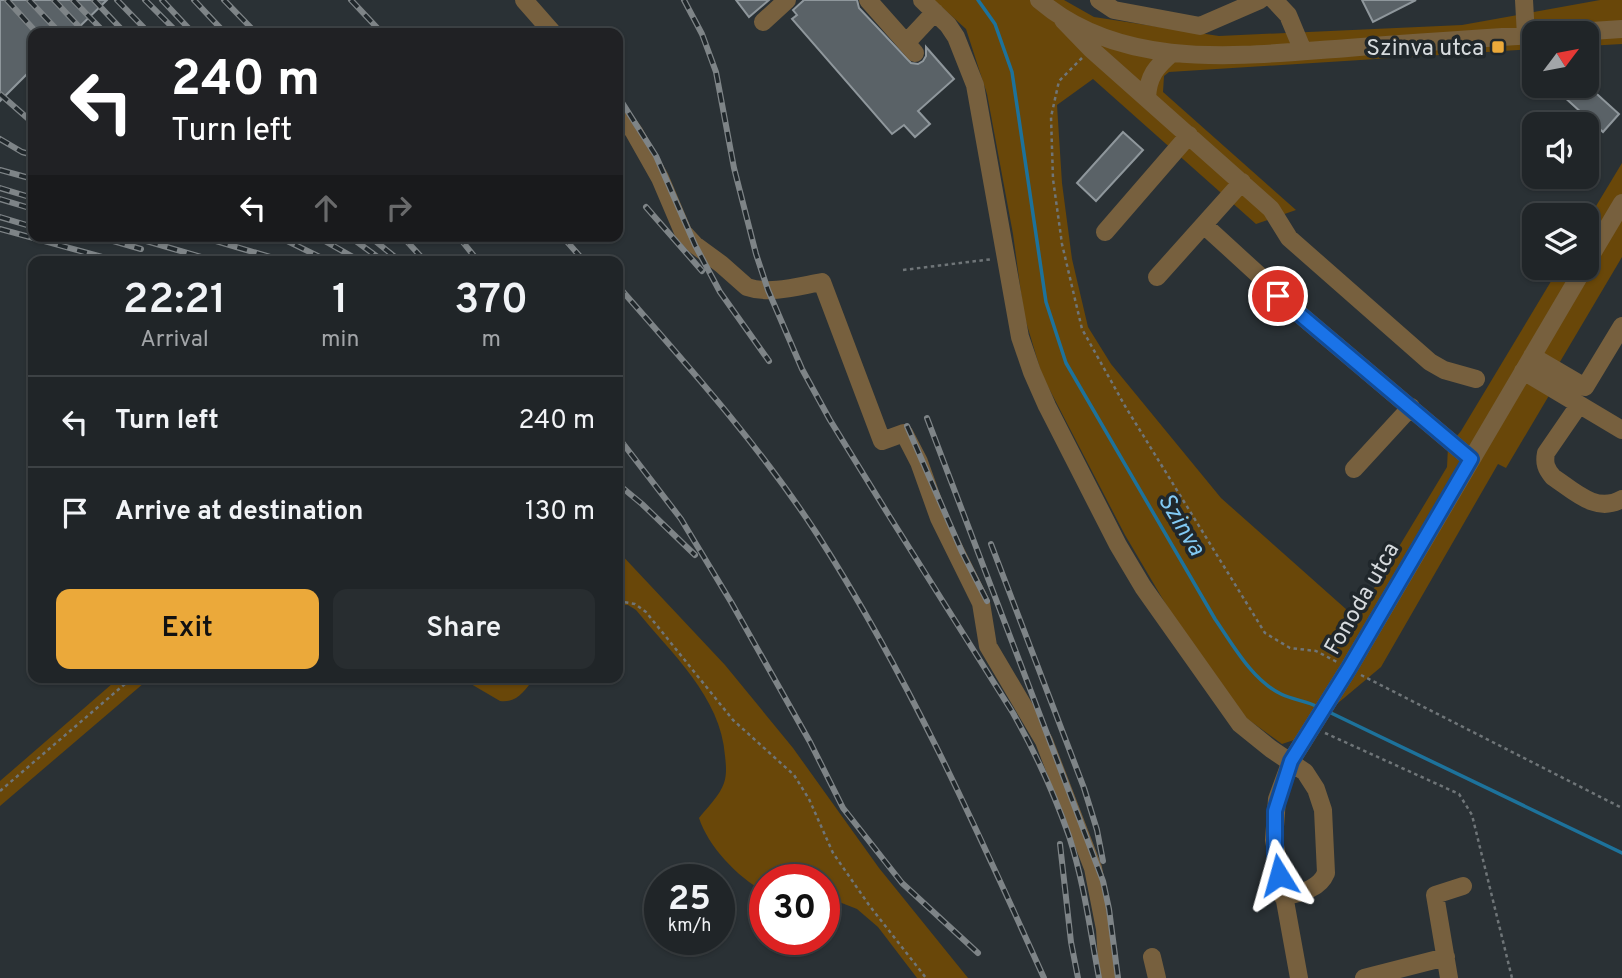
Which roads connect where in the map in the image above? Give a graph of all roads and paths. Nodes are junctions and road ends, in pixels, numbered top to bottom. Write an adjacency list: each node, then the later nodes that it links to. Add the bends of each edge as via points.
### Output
1 (524, 0): 13 (street)
2 (787, 0): 12 (street)
3 (868, 0): 9 (street, via 910,48)
4 (1099, 0): 5 (street, via 1114,10 1200,26)
5 (1260, 0)
6 (1274, 0): 18 (street, via 1288,15)
7 (1524, 0): 11 (street)
8 (1049, 2): 10 (street)
9 (932, 9): 28 (street, via 956,37 975,85)
10 (1063, 20): 17 (street); 19 (street, via 1106,37)
11 (1528, 21)
12 (762, 22)
13 (549, 28)
14 (1622, 29): 15 (street)
15 (1600, 30)
16 (1522, 36): 18 (street)
17 (1091, 49): 20 (street); 44 (path, via 1059,81 1051,117 1062,244 1082,329 1265,633 1290,648 1316,651)
18 (1303, 51): 19 (street)
19 (1172, 53): 20 (street, via 1150,76)
20 (1147, 98): 22 (street)
21 (623, 117): 55 (street, via 660,178 688,239 747,287 778,289 822,282 882,442 904,433 981,603 988,646 1044,741 1093,868 1105,929)
22 (1189, 135): 23 (street); 26 (street)
23 (1242, 182): 25 (street); 36 (street, via 1278,217 1289,238 1430,362)
24 (1622, 203): 27 (street)
25 (1205, 225): 30 (street); 31 (street)
26 (1105, 232)
27 (1599, 242)
28 (1006, 258): 29 (path); 47 (street, via 1020,337 1032,372 1118,545 1240,724)
29 (903, 270)
30 (1157, 278)
31 (1262, 278)
32 (1577, 280): 35 (street, Fonoda utca)
33 (1278, 296): 38 (street)
34 (1622, 326): 35 (street, via 1585,387)
35 (1527, 364): 37 (street); 40 (street, Fonoda utca)
36 (1476, 379)
37 (1579, 405): 39 (street); 42 (street, via 1546,453 1548,471 1595,504 1610,505)
38 (1411, 407): 40 (street); 41 (street)
39 (1622, 430)
40 (1471, 459): 44 (street, Fonoda utca)
41 (1354, 469)
42 (1622, 499)
43 (623, 602): 54 (path, via 646,612 733,720 794,775 833,853)
44 (1349, 668): 46 (street, Fonoda utca); 49 (path)
45 (126, 683): 48 (path)
46 (1315, 733): 47 (street, Fonoda utca); 60 (path, via 1459,794 1472,815)
47 (1291, 761): 51 (street, Fonoda utca, via 1277,799 1274,825); 51 (street, via 1305,772 1320,799 1326,873 1320,883)
48 (0, 791)
49 (1622, 808)
50 (1463, 886): 53 (street, via 1435,895)
51 (1283, 897): 57 (street, Fonoda utca)
52 (1152, 957): 56 (street)
53 (1446, 957): 58 (street); 59 (street)
54 (926, 978)
55 (1108, 978)
56 (1157, 978)
57 (1299, 978)
58 (1364, 978)
59 (1449, 978)
60 (1512, 978)

